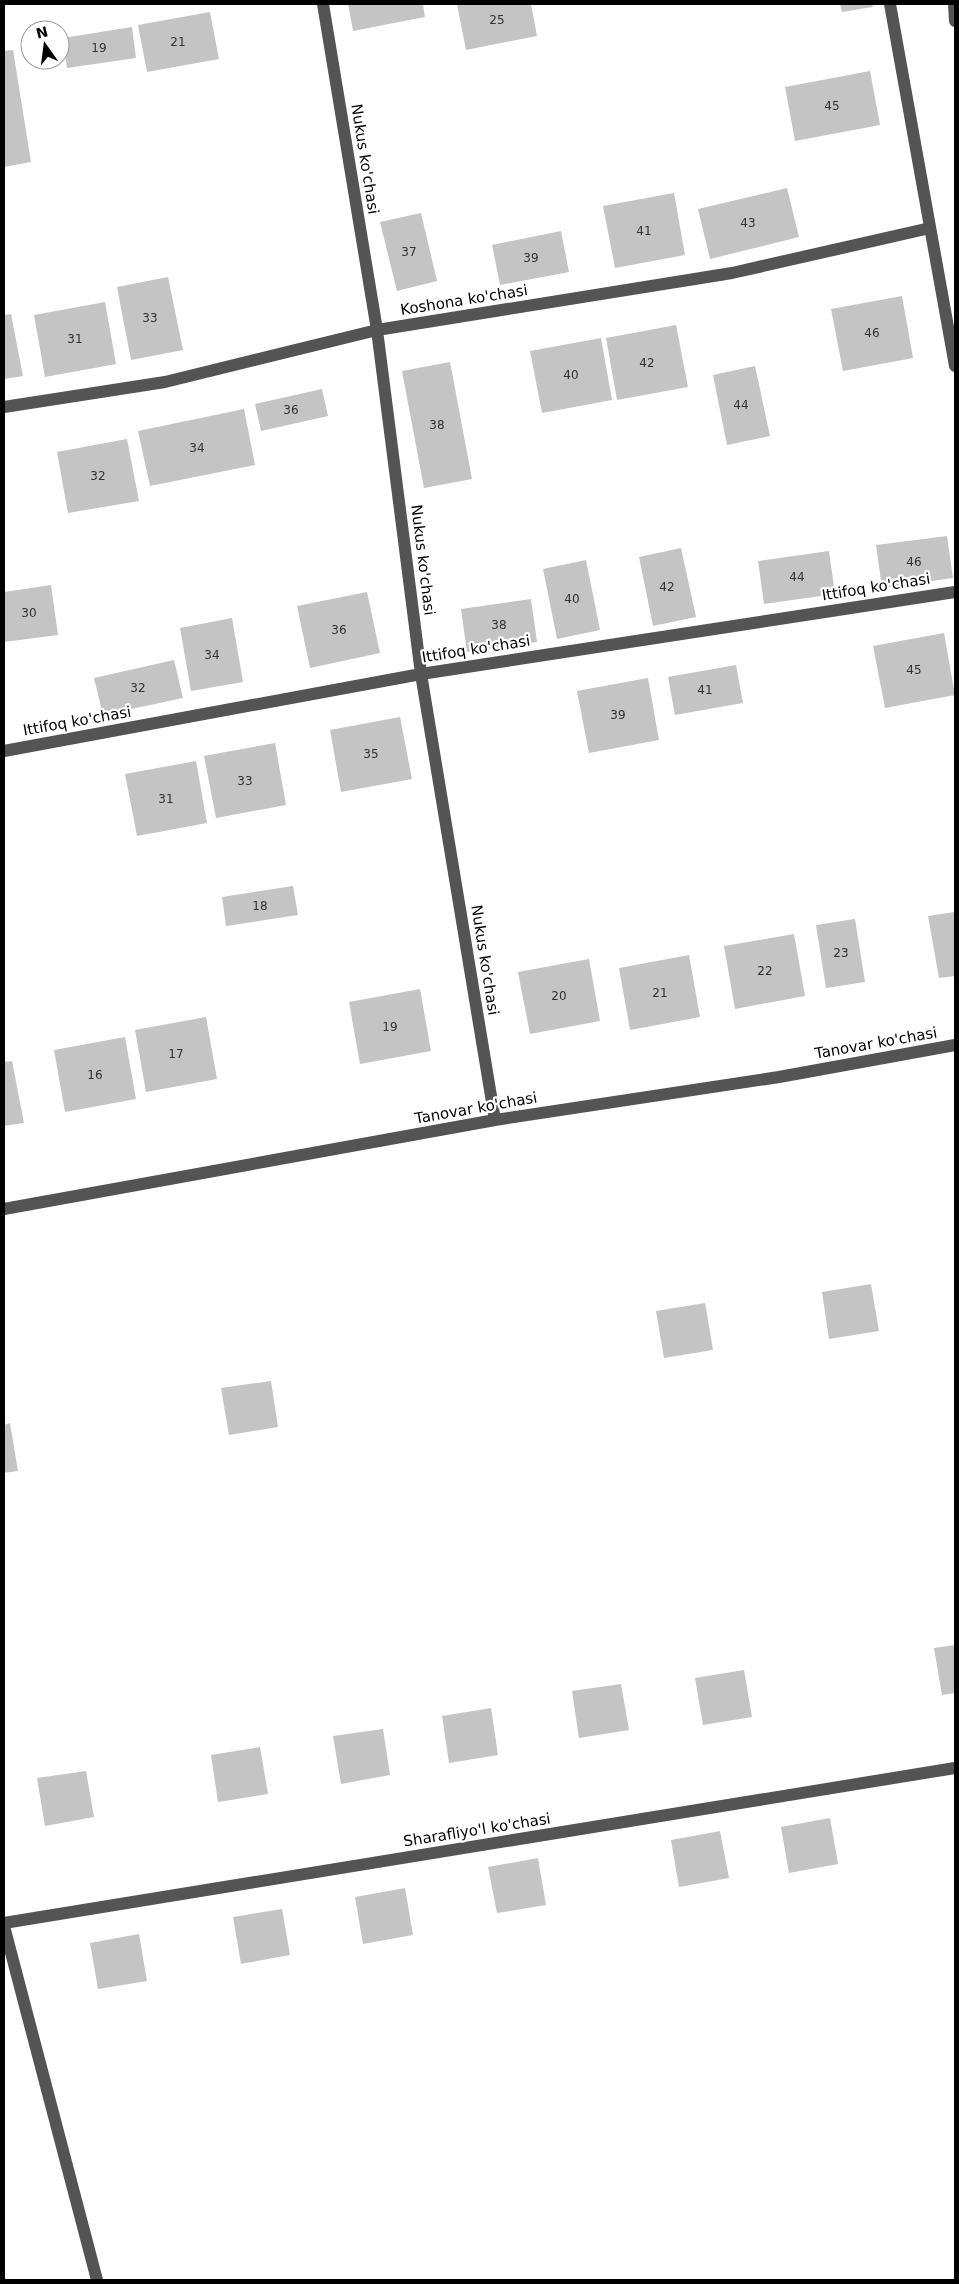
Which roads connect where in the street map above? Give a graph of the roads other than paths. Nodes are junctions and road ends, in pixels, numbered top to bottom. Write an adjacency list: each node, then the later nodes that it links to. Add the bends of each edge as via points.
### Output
1 (323, 4): 6 (street, Nukus ko'chasi)
2 (890, 4): 5 (street)
3 (954, 4): 4 (street)
4 (955, 21)
5 (930, 228): 6 (street, Koshona ko'chasi, via 732,273); 7 (street)
6 (377, 330): 8 (street, Koshona ko'chasi, via 165,382); 10 (street, Nukus ko'chasi)
7 (955, 366)
8 (4, 407)
9 (955, 592): 10 (street, Ittifoq ko'chasi)
10 (421, 674): 11 (street, Ittifoq ko'chasi); 13 (street, Nukus ko'chasi)
11 (4, 751)
12 (955, 1045): 13 (street, Tanovar ko'chasi, via 779,1078)
13 (494, 1120): 14 (street, Tanovar ko'chasi)
14 (4, 1209)
15 (955, 1768): 16 (street, Sharafliyo'l ko'chasi)
16 (4, 1925): 17 (street)
17 (97, 2280)

